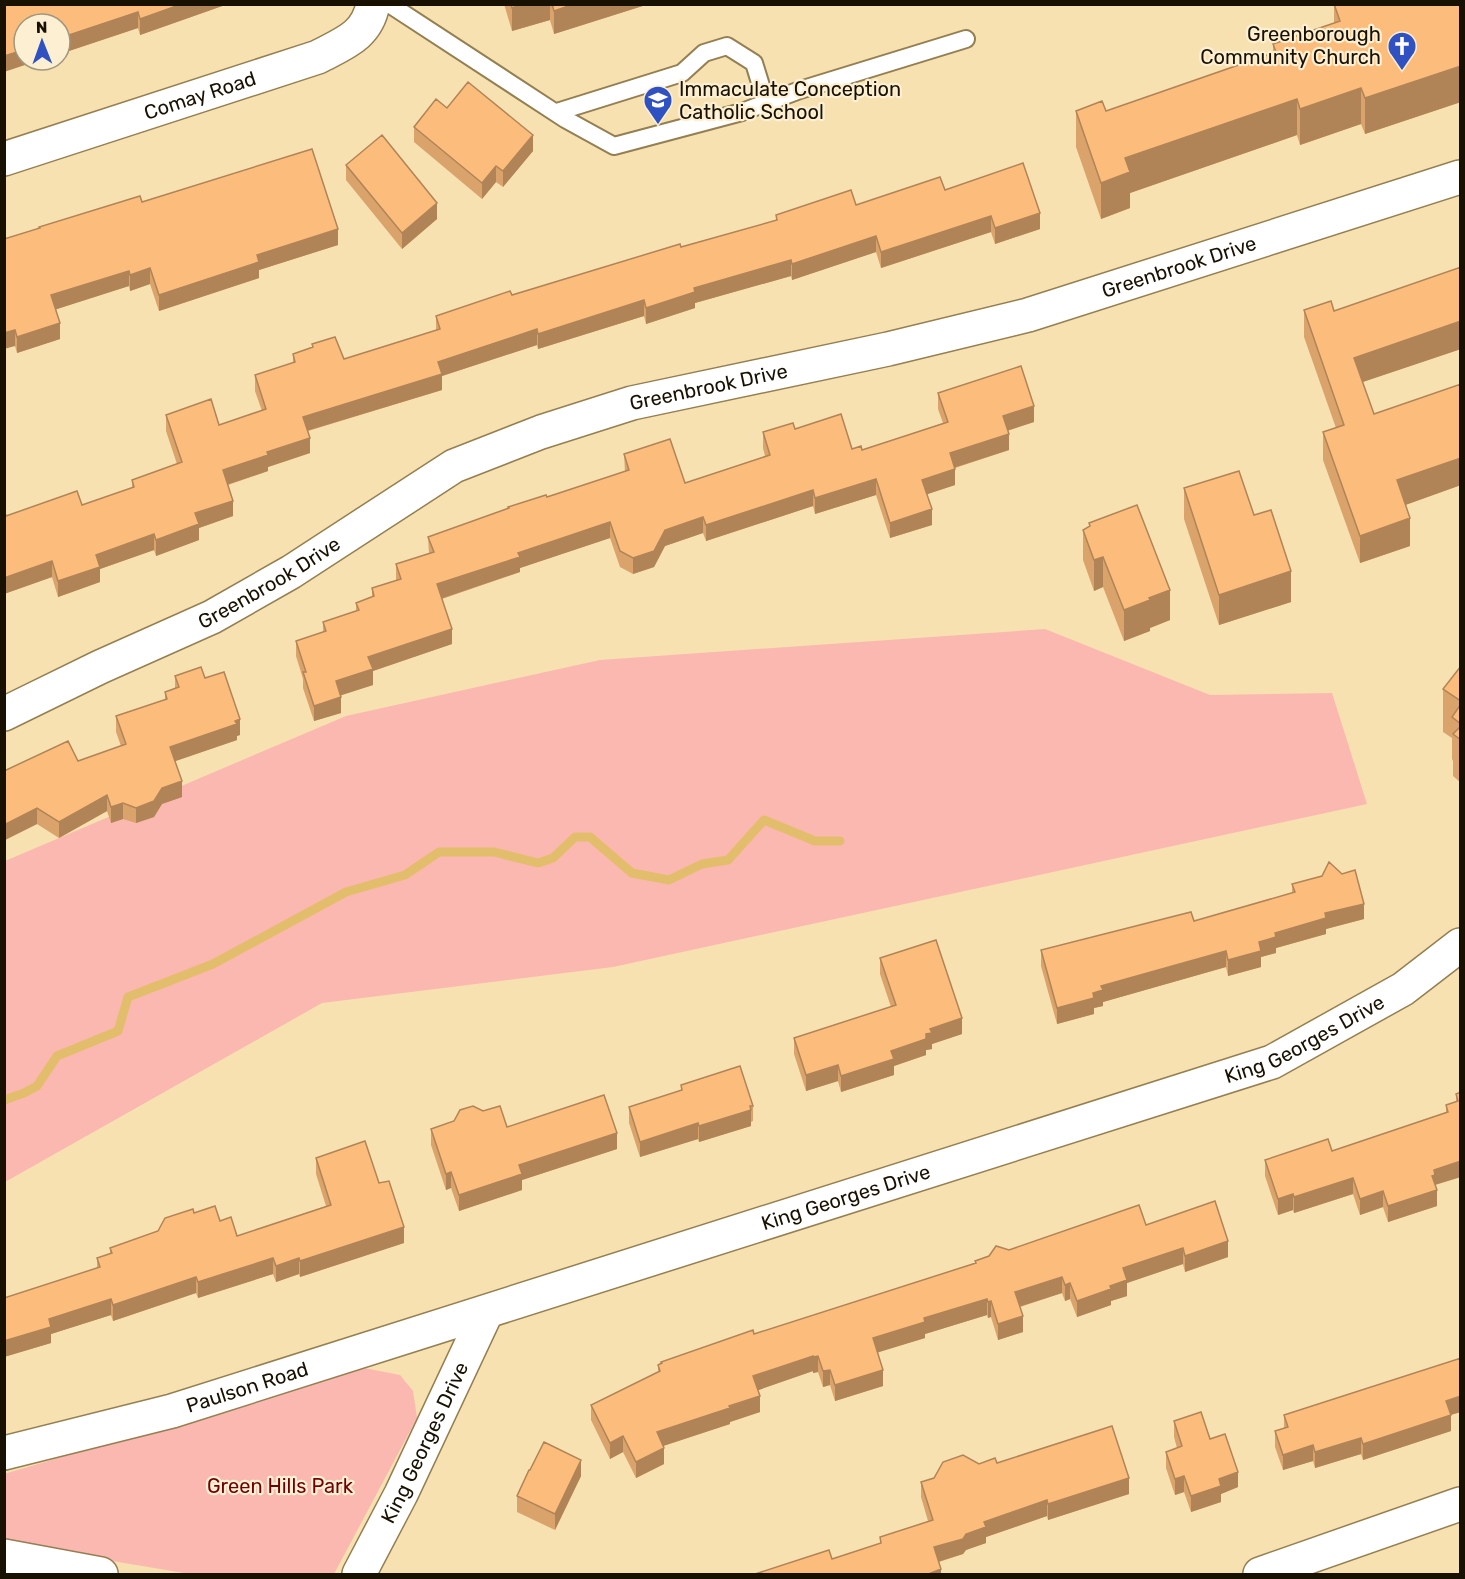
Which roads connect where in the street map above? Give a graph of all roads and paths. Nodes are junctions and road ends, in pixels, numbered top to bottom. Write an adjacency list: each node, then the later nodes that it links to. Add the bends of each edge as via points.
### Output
1 (373, 4): 6 (street, Comay Road, via 371,16 357,37 318,57)
2 (389, 4): 5 (lane)
3 (966, 39): 4 (lane)
4 (766, 102): 5 (lane, via 614,147); 5 (lane, via 753,63 727,46 704,53 682,73)
5 (557, 112)
6 (4, 159)
7 (1461, 177): 8 (street, Greenbrook Drive, via 1028,315 632,404 541,432 454,466 291,572 212,617)
8 (4, 714)
9 (1461, 945): 10 (street, King Georges Drive, via 1403,989 1272,1062)
10 (486, 1312): 11 (street, Paulson Road, via 172,1411); 15 (street, King Georges Drive)
11 (4, 1453)
12 (1461, 1504): 16 (street)
13 (4, 1556): 14 (street)
14 (101, 1575)
15 (359, 1575)
16 (1260, 1575)

